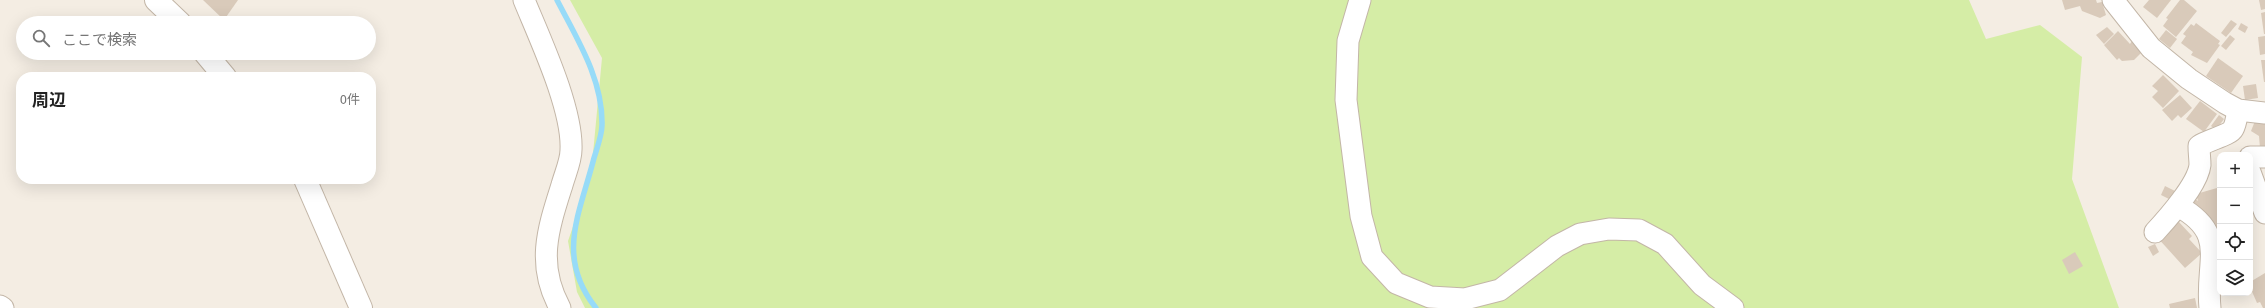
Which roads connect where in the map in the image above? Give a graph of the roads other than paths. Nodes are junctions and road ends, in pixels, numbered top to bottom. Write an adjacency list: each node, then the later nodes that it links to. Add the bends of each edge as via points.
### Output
1 (156, 0): 5 (street)
2 (524, 0): 20 (street, via 549,62 570,128 571,151 548,231 549,281)
3 (1360, 0): 21 (street, via 1348,41 1346,100 1361,216 1370,250 1372,257 1396,283 1430,297 1465,299 1500,290 1557,246 1580,234 1609,229 1639,230 1665,244 1702,285)
4 (2113, 0): 8 (street, via 2151,48 2190,79)
5 (173, 16)
6 (211, 60): 7 (street)
7 (221, 72)
8 (2238, 110): 9 (street); 14 (street, via 2233,129 2199,146 2200,165 2197,174)
9 (2265, 113)
10 (2253, 157): 11 (street)
11 (2265, 157)
12 (2253, 180): 15 (street)
13 (307, 184): 19 (street)
14 (2178, 206): 16 (street); 22 (street, via 2196,216 2210,239)
15 (2265, 213)
16 (2155, 232)
17 (0, 306): 18 (street)
18 (3, 308)
19 (361, 308)
20 (560, 308)
21 (1733, 308)
22 (2210, 308)

